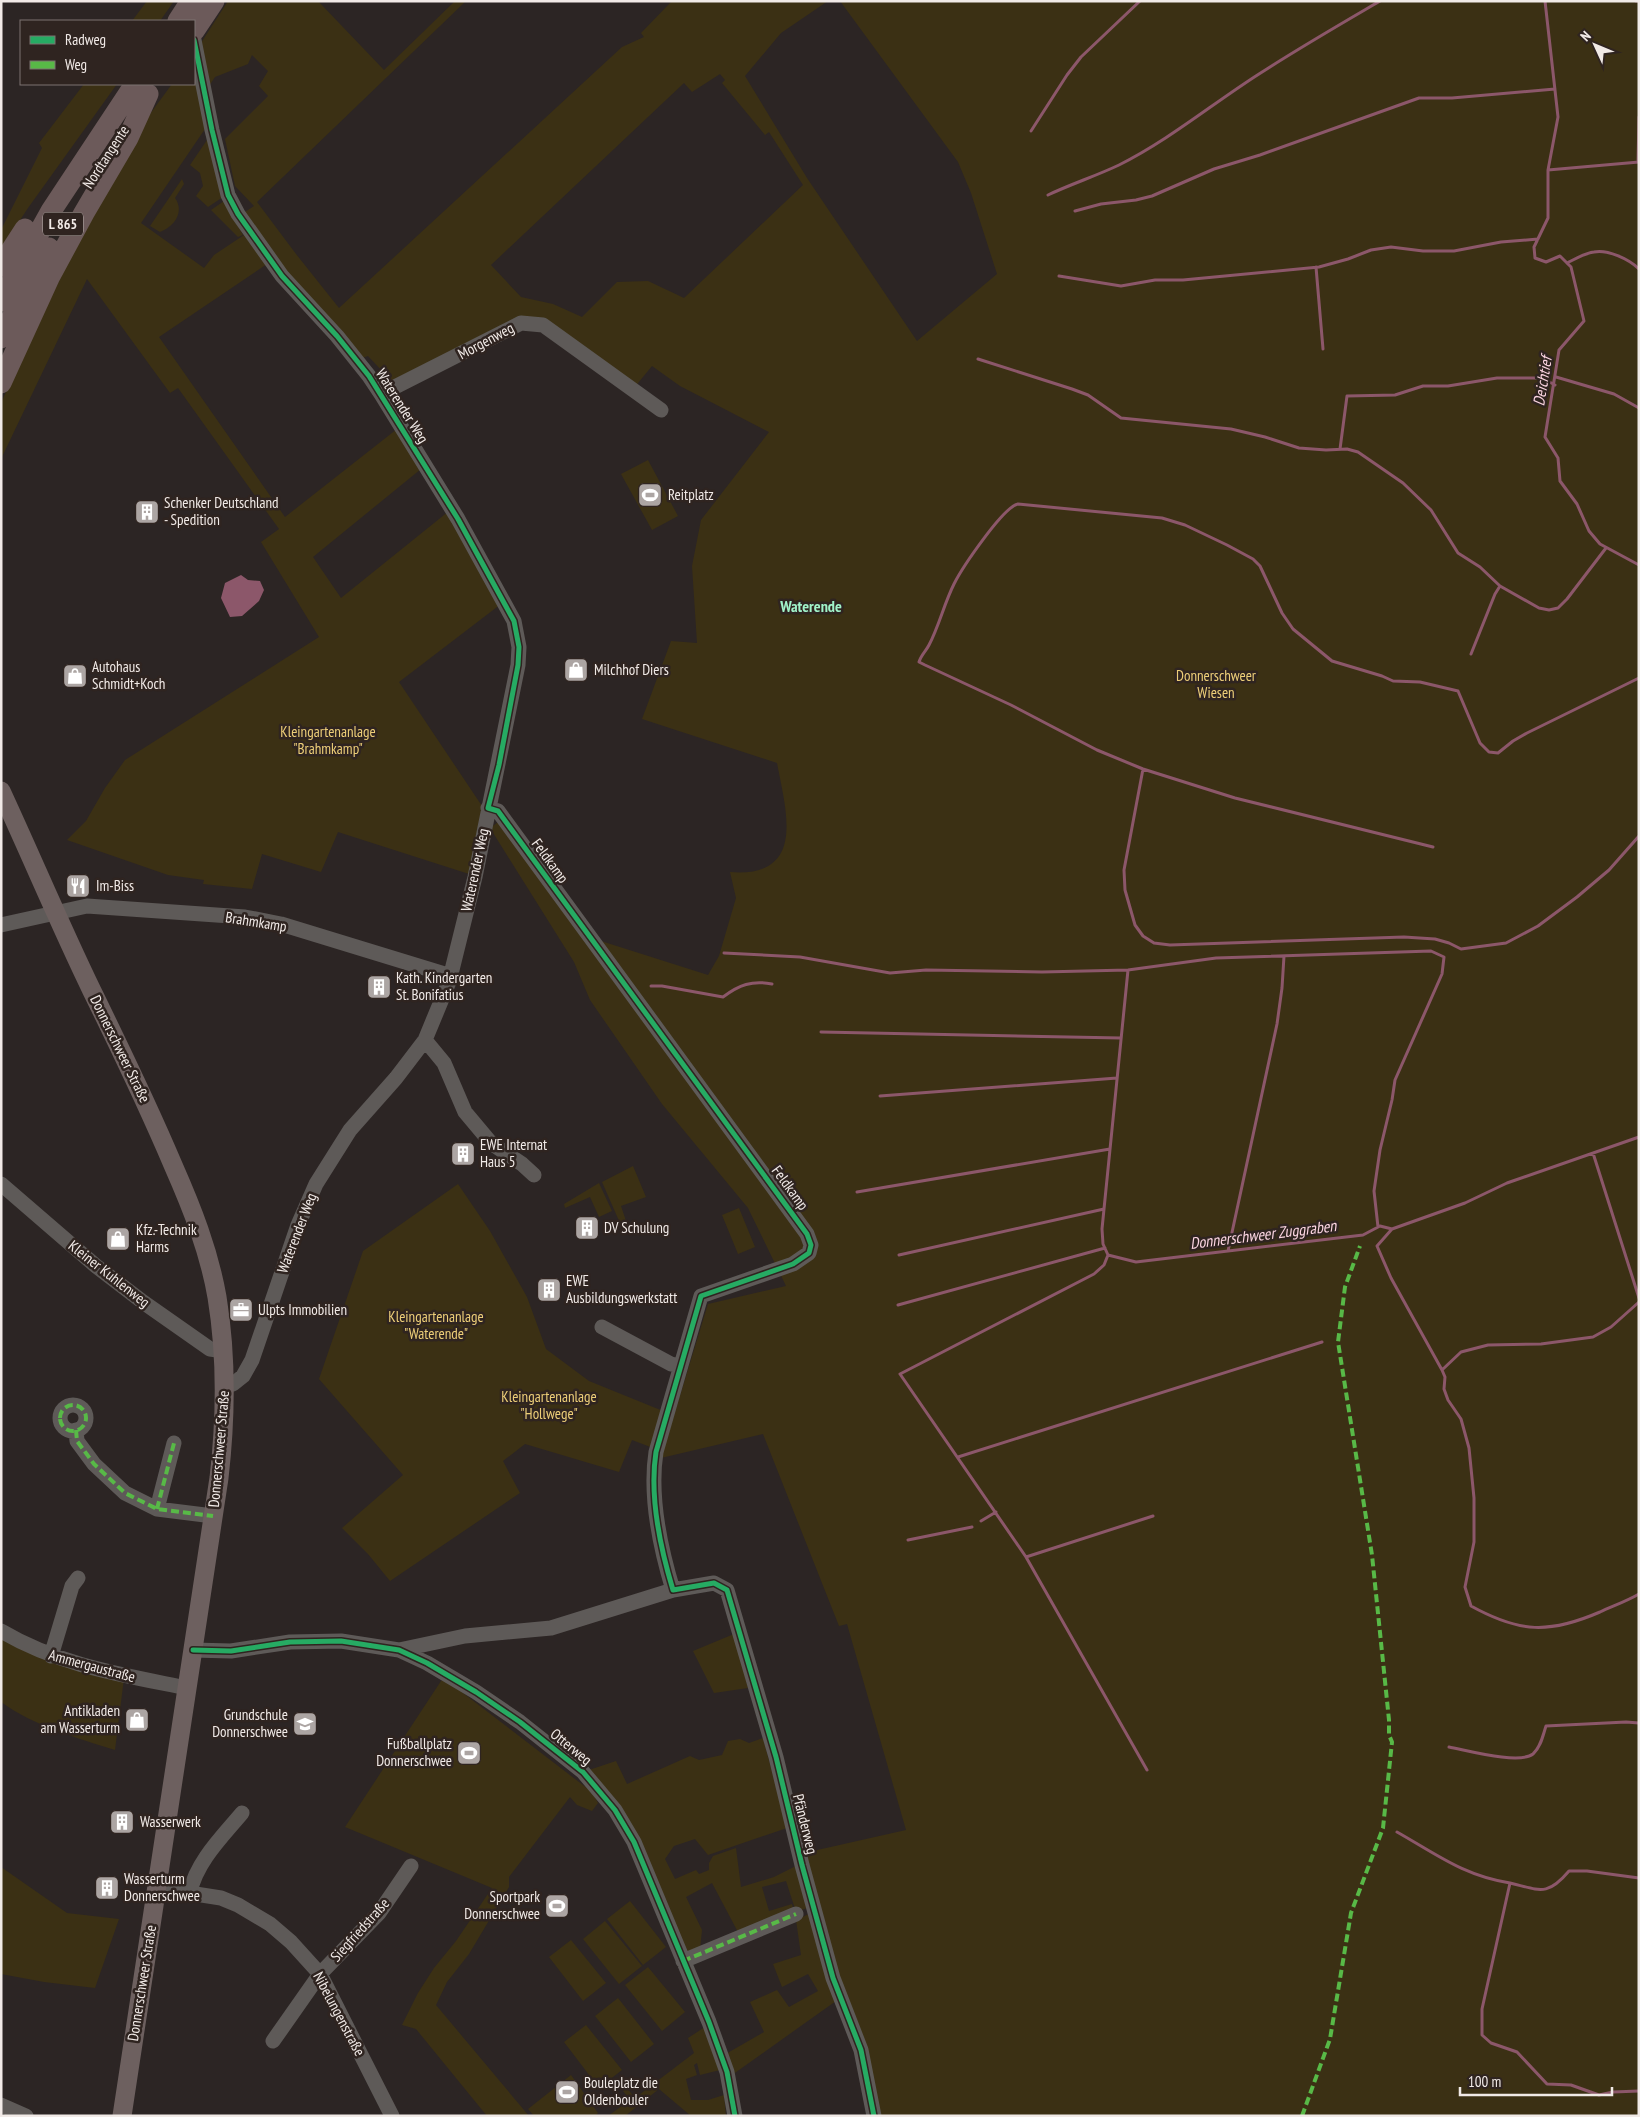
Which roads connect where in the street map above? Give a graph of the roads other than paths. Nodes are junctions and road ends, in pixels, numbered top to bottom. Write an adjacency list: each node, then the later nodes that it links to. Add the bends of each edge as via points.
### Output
1 (192, 1): 3 (highway)
2 (214, 1): 4 (highway)
3 (188, 20)
4 (190, 20)
5 (195, 52): 11 (street, Waterender Weg, via 228,195 238,214 282,276 337,336)
6 (143, 87): 7 (highway, via 100,121); 8 (highway, Nordtangente / L 865, via 93,145 51,211); 9 (highway, Nordtangente / L 865, via 63,223); 10 (highway, via 128,138 50,276)
7 (1, 266)
8 (1, 301)
9 (1, 338)
10 (1, 383)
11 (381, 394): 12 (street, Morgenweg, via 521,323 543,325); 14 (street, Waterender Weg, via 458,518 514,622 519,647 518,664)
12 (661, 410)
13 (1, 791): 15 (main road, Donnerschweer Straße)
14 (488, 808): 17 (street, Waterender Weg); 23 (street, Feldkamp, via 498,811 809,1239 809,1253 794,1264 701,1296)
15 (56, 914): 16 (street, Brahmkamp); 17 (street, Brahmkamp, via 81,907 104,906 245,918 281,924); 22 (main road, Donnerschweer Straße, via 160,1133 194,1215 215,1288)
16 (1, 925)
17 (451, 976): 18 (street, Waterender Weg)
18 (425, 1040): 19 (street, via 444,1062 465,1112 491,1144); 24 (street, Waterender Weg, via 350,1130 316,1184 298,1225 252,1360 243,1376 233,1384)
19 (534, 1176)
20 (1, 1184): 22 (street, Kleiner Kuhlenweg, via 143,1302 210,1350)
21 (602, 1327): 23 (street)
22 (224, 1351): 24 (main road, Donnerschweer Straße)
23 (680, 1366): 30 (street, Feldkamp, via 653,1473 666,1565)
24 (225, 1384): 28 (main road, Donnerschweer Straße, via 222,1450)
25 (76, 1430): 27 (street, via 77,1441 94,1464 125,1493)
26 (174, 1443): 27 (street)
27 (157, 1509): 28 (street)
28 (213, 1516): 32 (main road, Donnerschweer Straße)
29 (78, 1578): 34 (street, via 72,1586)
30 (674, 1590): 33 (street, Pfänderweg, via 551,1628 465,1636); 49 (street, Pfänderweg, via 714,1583 727,1590 776,1757 833,1978 861,2050)
31 (1, 1631): 34 (street, Ammergaustraße)
32 (192, 1650): 33 (street, Otterweg, via 231,1651 290,1642 341,1640); 35 (main road, Donnerschweer Straße)
33 (399, 1650): 41 (street, Otterweg, via 476,1692 583,1772 614,1810 634,1842)
34 (51, 1656): 35 (street, Ammergaustraße)
35 (186, 1688): 38 (main road, Donnerschweer Straße)
36 (242, 1813): 39 (street, via 194,1875)
37 (411, 1866): 42 (street, Siegfriedstraße, via 379,1913)
38 (157, 1888): 39 (street, Nibelungenstraße); 46 (main road, Donnerschweer Straße)
39 (190, 1892): 42 (street, Nibelungenstraße, via 221,1898 270,1924)
40 (796, 1914): 41 (street)
41 (682, 1961): 48 (street, Otterweg, via 727,2072)
42 (320, 1974): 43 (street, Siegfriedstraße); 47 (street, Nibelungenstraße)
43 (273, 2041)
44 (1, 2105): 45 (street)
45 (26, 2116)
46 (122, 2116)
47 (392, 2116)
48 (734, 2116)
49 (874, 2116)

